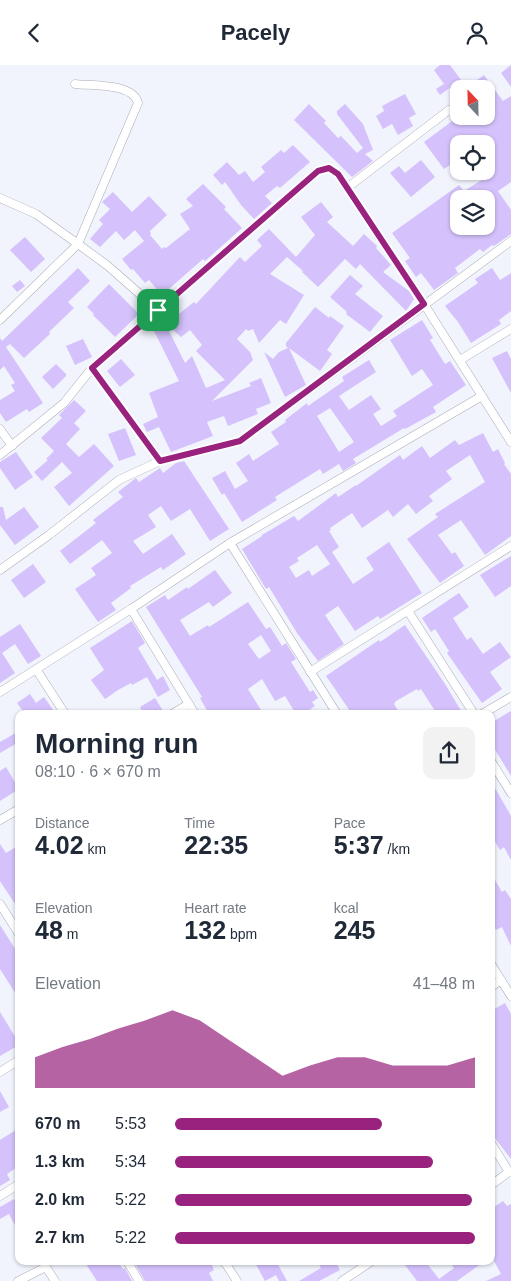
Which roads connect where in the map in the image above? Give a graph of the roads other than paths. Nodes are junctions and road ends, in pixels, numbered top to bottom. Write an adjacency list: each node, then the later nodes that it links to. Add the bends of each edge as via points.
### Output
1 (75, 84): 6 (street, via 126,90 138,103)
2 (450, 110): 3 (street)
3 (347, 188): 7 (street); 8 (street, via 338,174 329,168 318,171)
4 (0, 198): 6 (street, via 36,214)
5 (511, 241): 7 (street)
6 (78, 244): 8 (street); 9 (street)
7 (424, 304): 11 (street); 18 (street, via 240,441)
8 (158, 310): 12 (street)
9 (0, 320)
10 (511, 329): 11 (street)
11 (460, 360): 13 (street)
12 (92, 368): 16 (street, via 64,403); 18 (street)
13 (482, 396): 15 (street); 19 (street)
14 (0, 429): 16 (street)
15 (511, 442)
16 (12, 446): 17 (street)
17 (0, 455)
18 (160, 461): 21 (street, via 119,480)
19 (230, 543): 22 (street); 25 (street)
20 (511, 546): 23 (street)
21 (0, 570)
22 (131, 609): 24 (street); 28 (street)
23 (408, 611): 25 (street); 33 (street)
24 (36, 669): 26 (street); 29 (street)
25 (310, 672): 32 (street)
26 (0, 692)
27 (511, 697): 34 (street)
28 (189, 704): 30 (street); 31 (street)
29 (62, 710)
30 (179, 710)
31 (193, 710)
32 (334, 710)
33 (471, 710)
34 (489, 710)
35 (495, 767): 36 (street)
36 (511, 793)
37 (15, 811): 38 (street)
38 (0, 820)
39 (0, 904): 40 (street)
40 (15, 928)
41 (495, 970): 42 (street)
42 (501, 980): 43 (street); 44 (street)
43 (495, 984)
44 (511, 996)
45 (15, 1063): 46 (street)
46 (0, 1072)
47 (495, 1149): 48 (street)
48 (510, 1173): 49 (street)
49 (495, 1182)
50 (15, 1187): 51 (street)
51 (0, 1196)
52 (129, 1265): 57 (street)
53 (227, 1265): 58 (street)
54 (366, 1265): 59 (street)
55 (18, 1281): 56 (street, via 46,1267)
56 (55, 1281)
57 (139, 1281)
58 (237, 1281)
59 (342, 1281)

